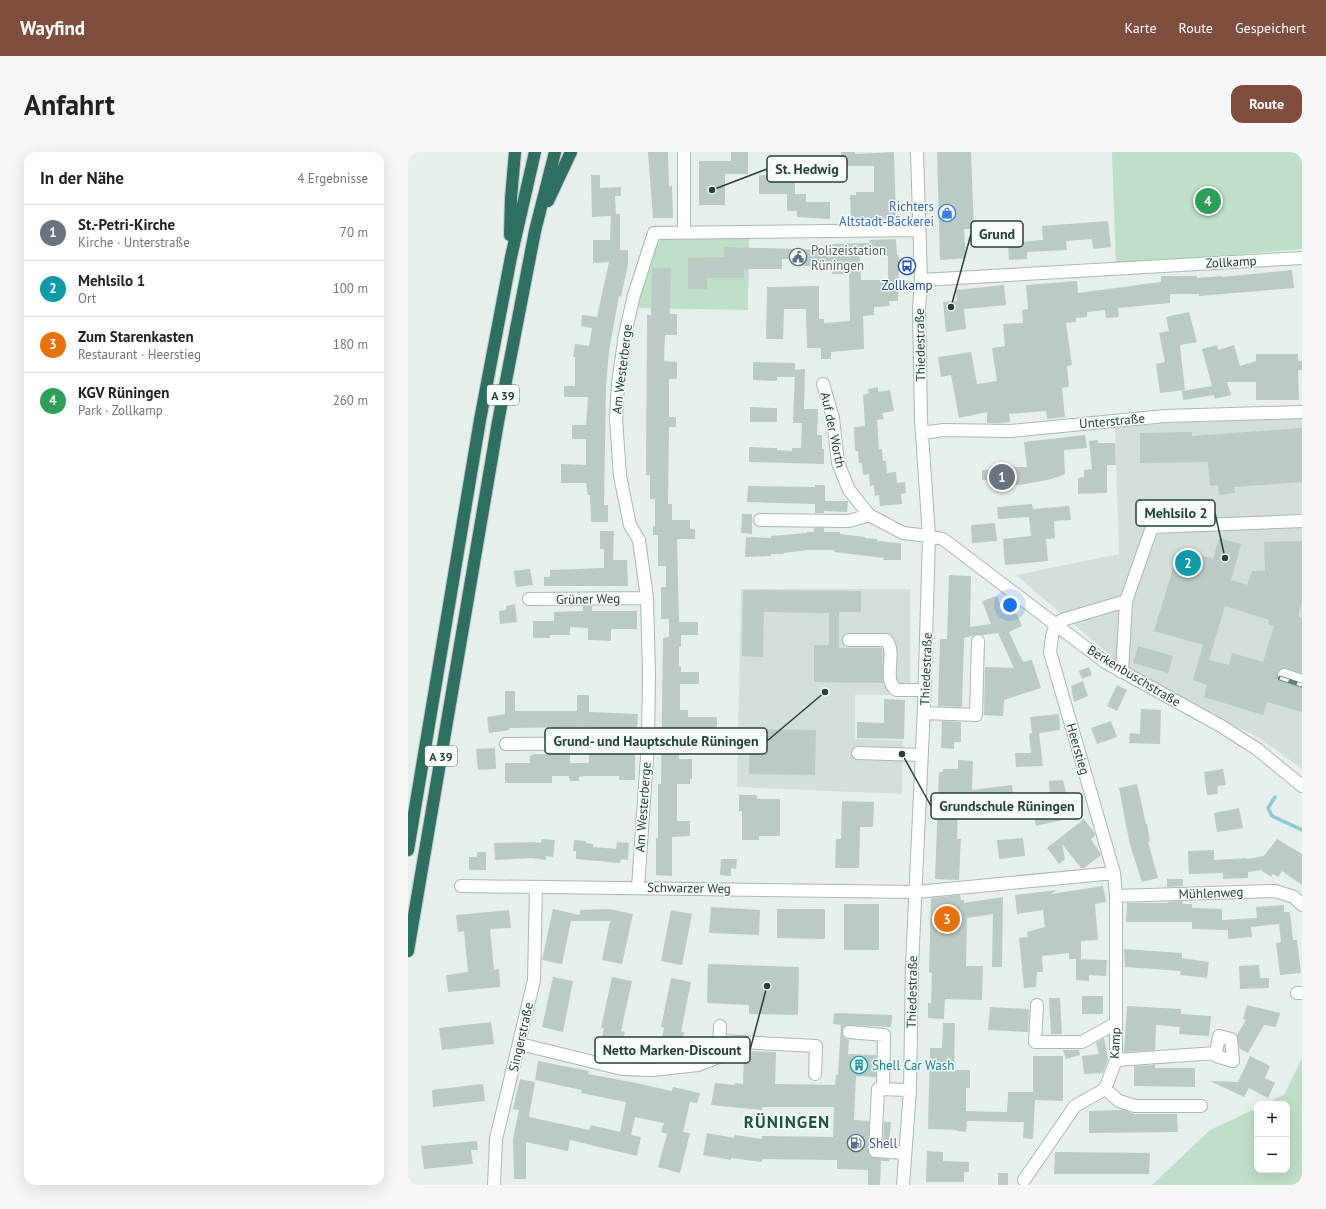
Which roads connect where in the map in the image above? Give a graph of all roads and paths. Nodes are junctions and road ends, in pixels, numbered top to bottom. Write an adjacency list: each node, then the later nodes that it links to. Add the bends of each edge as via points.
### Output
1 (515, 152): 10 (highway, via 510,208)
2 (535, 152): 10 (highway, A 39)
3 (555, 152): 8 (highway, A 39)
4 (571, 152): 8 (highway)
5 (684, 152): 9 (street)
6 (917, 152): 7 (street, Thiedestraße)
7 (918, 230): 9 (street, Am Westerberge); 12 (street, Thiedestraße)
8 (535, 231): 44 (highway, A 39, via 497,430)
9 (684, 233): 20 (street, Am Westerberge, via 654,233 634,295 618,384 616,418 620,476 630,525 639,540)
10 (510, 257): 36 (highway, A 39)
11 (1302, 258): 12 (street, Zollkamp)
12 (921, 280): 15 (street, Thiedestraße, via 919,309)
13 (822, 384): 16 (street, Auf der Worth, via 833,418 838,463 849,490)
14 (1302, 412): 15 (street, Unterstraße, via 1165,416 1011,431 944,430)
15 (922, 433): 19 (street, Thiedestraße)
16 (869, 515): 17 (street, via 849,521); 19 (street, Auf der Worth, via 904,533)
17 (760, 520)
18 (1302, 521): 22 (street, via 1152,527)
19 (929, 536): 23 (street, Berkenbuschstraße, via 943,539); 29 (street, Thiedestraße)
20 (647, 598): 21 (street, Grüner Weg); 31 (street, Am Westerberge)
21 (528, 599)
22 (1126, 601): 23 (street); 26 (street)
23 (1056, 624): 26 (street, Berkenbuschstraße); 37 (street, Heerstieg, via 1052,632 1050,652)
24 (849, 640): 29 (street, via 886,640 890,649 891,682 894,688)
25 (978, 641): 30 (street, via 976,716)
26 (1122, 672): 35 (street, Berkenbuschstraße, via 1222,726 1257,749)
27 (1284, 675): 28 (street)
28 (1302, 681)
29 (925, 690): 30 (street, Thiedestraße)
30 (924, 713): 34 (street, Thiedestraße)
31 (648, 743): 32 (street); 40 (street, Am Westerberge)
32 (506, 744)
33 (858, 753): 34 (street)
34 (922, 755): 41 (street, Thiedestraße)
35 (1302, 786)
36 (408, 850)
37 (1114, 873): 41 (street); 42 (street, Heerstieg)
38 (461, 886): 39 (street, Schwarzer Weg)
39 (536, 887): 40 (street, Schwarzer Weg); 50 (street, Singerstraße, via 534,980)
40 (638, 887): 41 (street, Schwarzer Weg)
41 (916, 892): 55 (street, Thiedestraße)
42 (1116, 896): 43 (street, Mühlenweg, via 1275,891 1294,897); 46 (street, Kamp)
43 (1302, 905)
44 (408, 952)
45 (1037, 1005): 46 (street, via 1035,1042 1082,1042)
46 (1116, 1022): 52 (street, Kamp)
47 (720, 1026): 49 (street)
48 (849, 1032): 54 (street, via 884,1035)
49 (720, 1042): 50 (street, via 719,1057 698,1065 652,1070 622,1069); 53 (street, via 816,1046)
50 (520, 1044): 60 (street, Singerstraße, via 496,1139)
51 (1216, 1053): 52 (street)
52 (1116, 1060): 56 (street, Kamp)
53 (815, 1074)
54 (883, 1089): 55 (street); 58 (street, via 878,1089 875,1151)
55 (910, 1090): 58 (street, Thiedestraße)
56 (1105, 1090): 57 (street, via 1120,1101 1134,1106); 59 (street, via 1075,1106)
57 (1201, 1106)
58 (905, 1153): 61 (street, Thiedestraße)
59 (1024, 1180)
60 (494, 1185)
61 (903, 1185)

